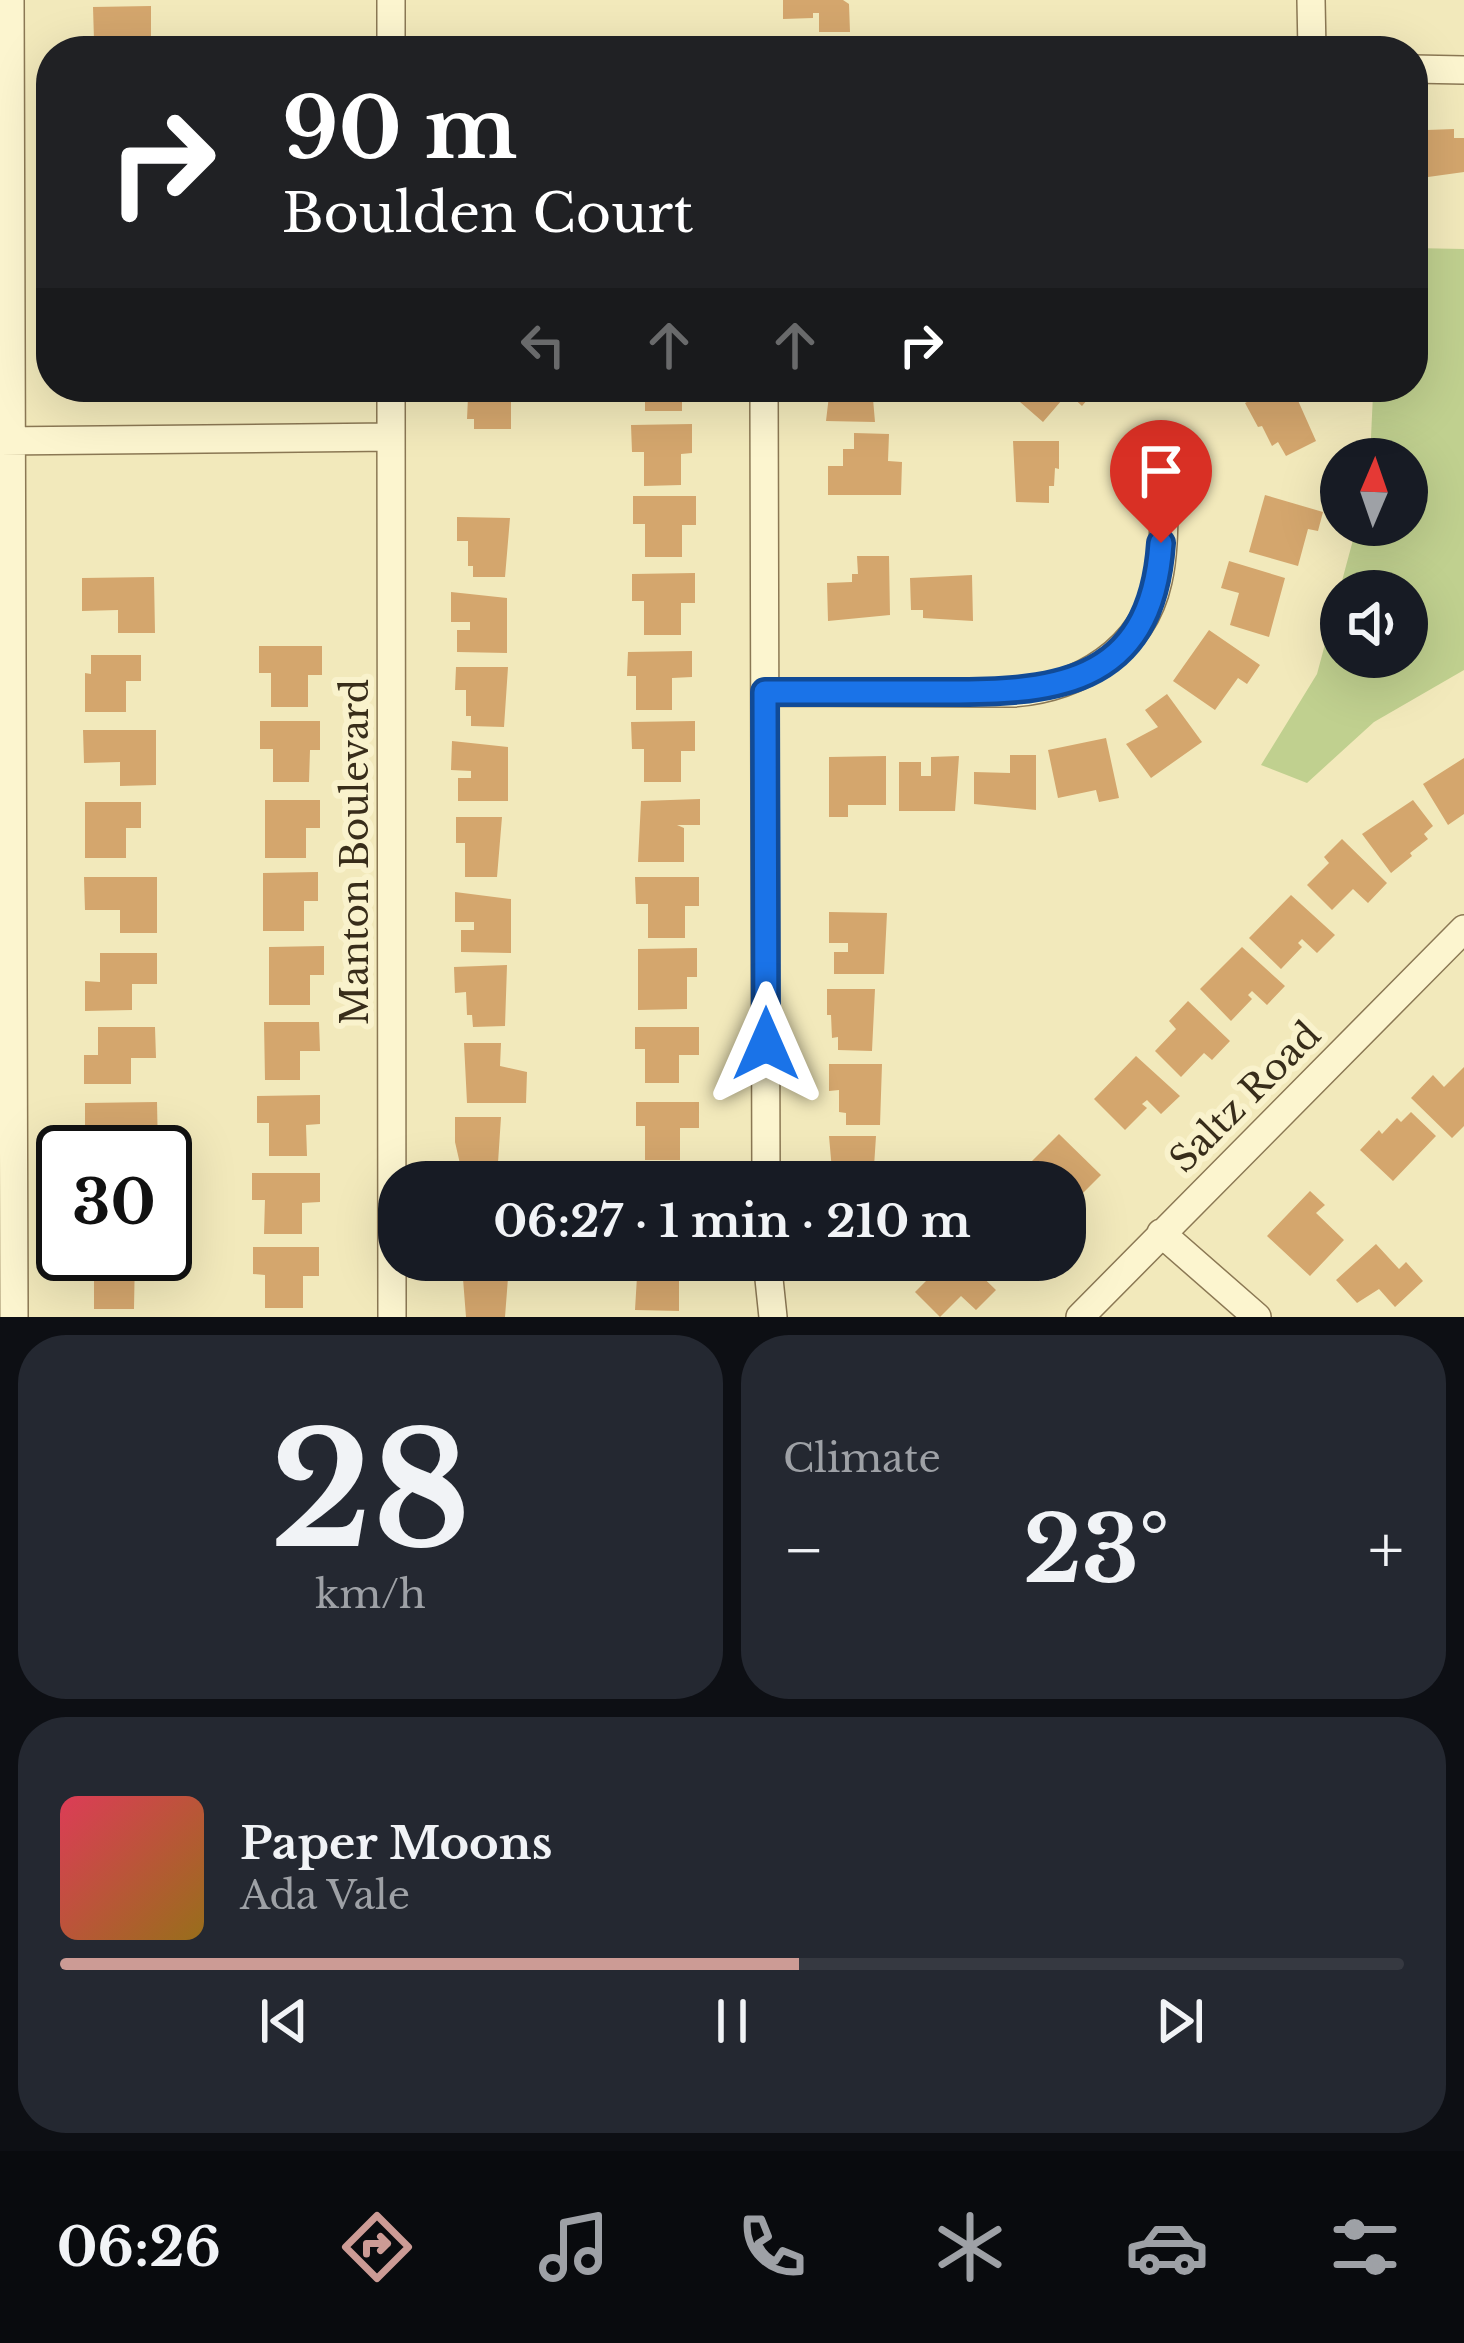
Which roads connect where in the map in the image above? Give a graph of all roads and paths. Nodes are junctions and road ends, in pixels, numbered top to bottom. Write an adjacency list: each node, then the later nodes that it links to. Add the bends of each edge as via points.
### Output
1 (10, 0): 11 (street)
2 (391, 0): 4 (street)
3 (1311, 0): 5 (street)
4 (391, 36)
5 (1312, 36)
6 (1428, 69): 7 (street)
7 (1464, 70)
8 (391, 402): 10 (street, Manton Boulevard)
9 (764, 402): 13 (street)
10 (391, 437): 11 (street); 19 (street, Manton Boulevard)
11 (6, 441): 18 (street)
12 (1165, 470): 13 (street, via 1152,599 1132,635 1084,676 1013,693)
13 (765, 692): 15 (street)
14 (1464, 929): 16 (street, Saltz Road)
15 (766, 1161)
16 (1162, 1234): 21 (street, Saltz Road); 22 (street)
17 (769, 1281): 20 (street)
18 (14, 1317)
19 (392, 1317)
20 (773, 1317)
21 (1080, 1317)
22 (1257, 1317)

